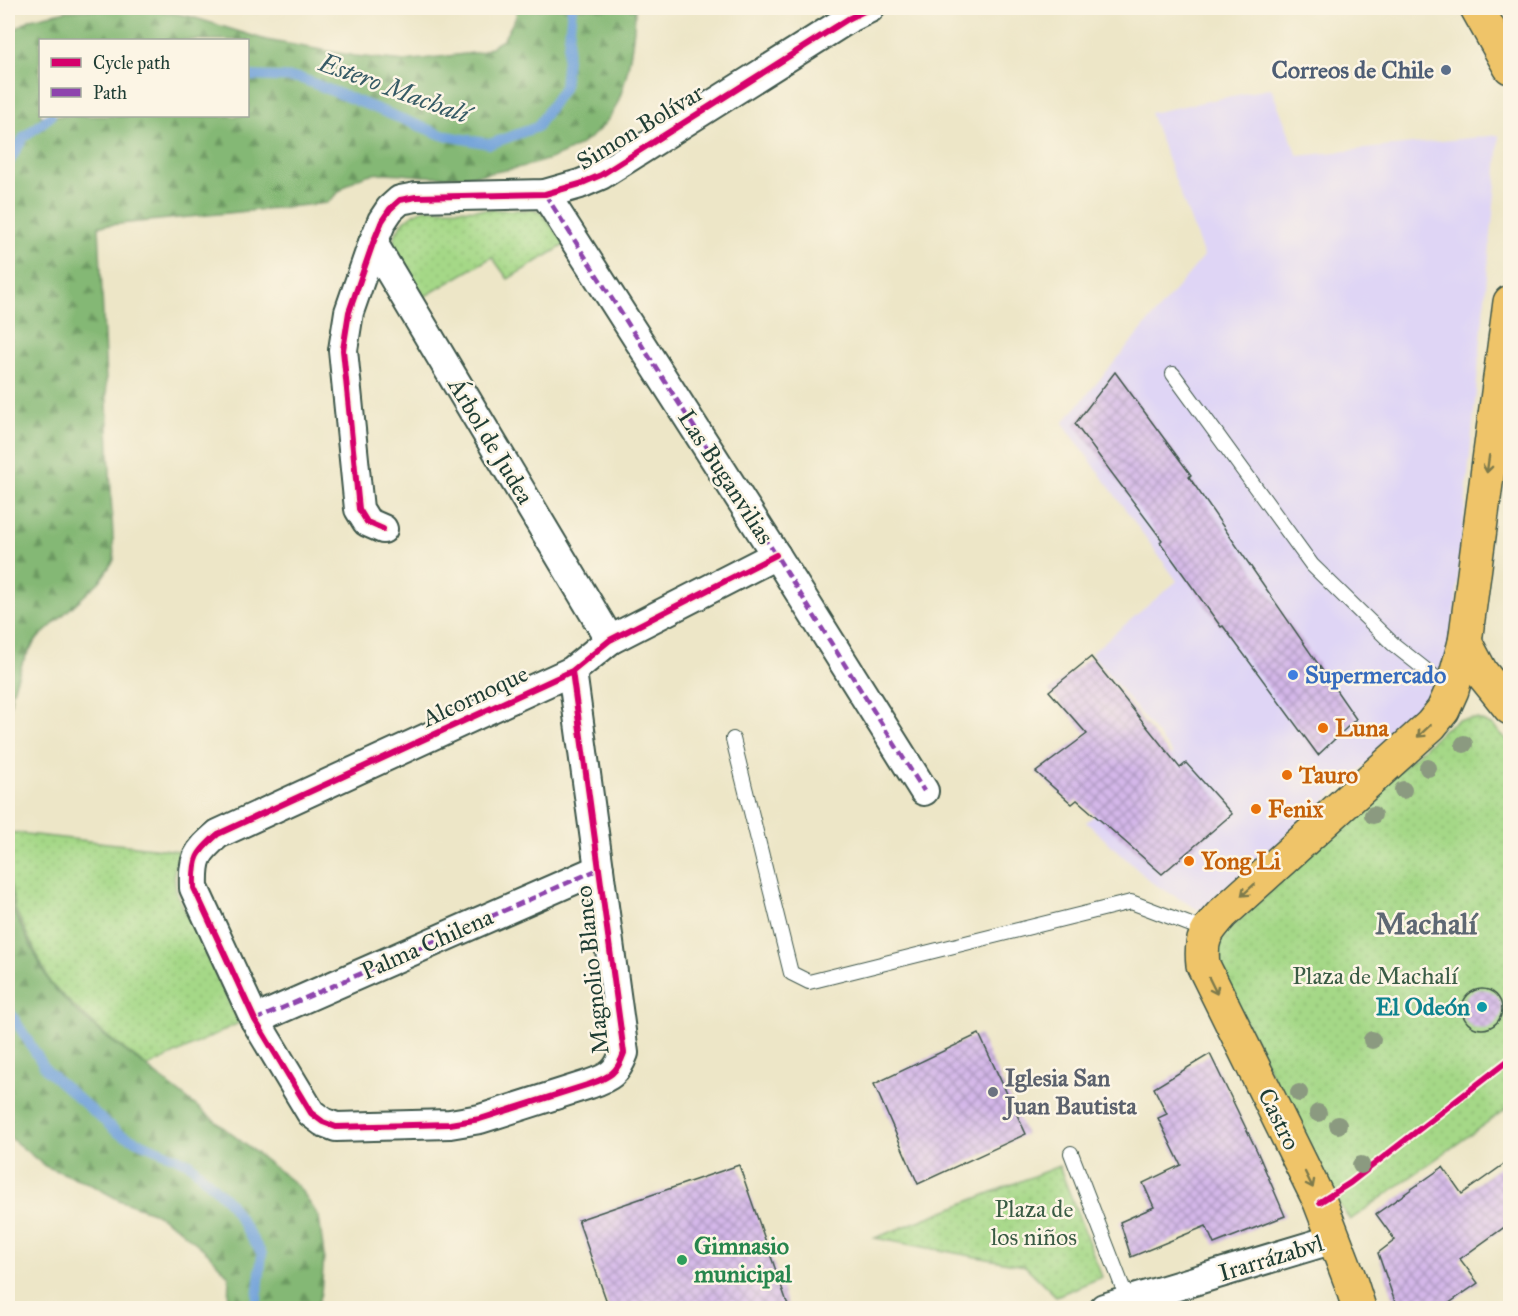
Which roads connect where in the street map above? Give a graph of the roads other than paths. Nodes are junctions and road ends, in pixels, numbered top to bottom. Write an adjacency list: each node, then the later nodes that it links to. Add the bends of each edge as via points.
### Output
1 (870, 8): 4 (street, Simon Bolívar, via 601,175)
2 (1477, 8): 3 (main road)
3 (1510, 67)
4 (546, 194): 5 (street, Simon Bolívar, via 416,196 400,200 382,221); 9 (street, Las Buganvilias)
5 (373, 243): 8 (street, Simon Bolívar, via 349,312 343,350 359,509 367,522); 10 (street, Árbol de Judea)
6 (1510, 302): 11 (main road, one-way to 11)
7 (1173, 374): 13 (lane, via 1312,566 1393,644)
8 (383, 529)
9 (776, 555): 10 (street, Alcornoque); 16 (street, Las Buganvilias)
10 (610, 640): 12 (street, Alcornoque)
11 (1465, 642): 13 (main road); 14 (main road, via 1481,672)
12 (572, 671): 17 (street, Alcornoque, via 218,834 201,849); 18 (street, Magnolio Blanco)
13 (1452, 690): 19 (main road, one-way to 19, via 1431,725)
14 (1510, 708)
15 (733, 739): 19 (lane, via 791,973 809,982 1131,902)
16 (924, 791)
17 (194, 869): 20 (street, Magnolio Blanco, via 194,888)
18 (599, 869): 20 (street, Palma Chilena); 20 (street, Magnolio Blanco, via 624,1053 619,1066 608,1077 480,1119 450,1124 336,1127 311,1113)
19 (1207, 931): 22 (main road, Castro, one-way to 22, via 1201,949 1203,965 1320,1202)
20 (255, 1020)
21 (1071, 1153): 23 (lane)
22 (1334, 1239): 23 (street, Irarrázabvl); 24 (main road, Castro)
23 (1116, 1305)
24 (1359, 1308)

